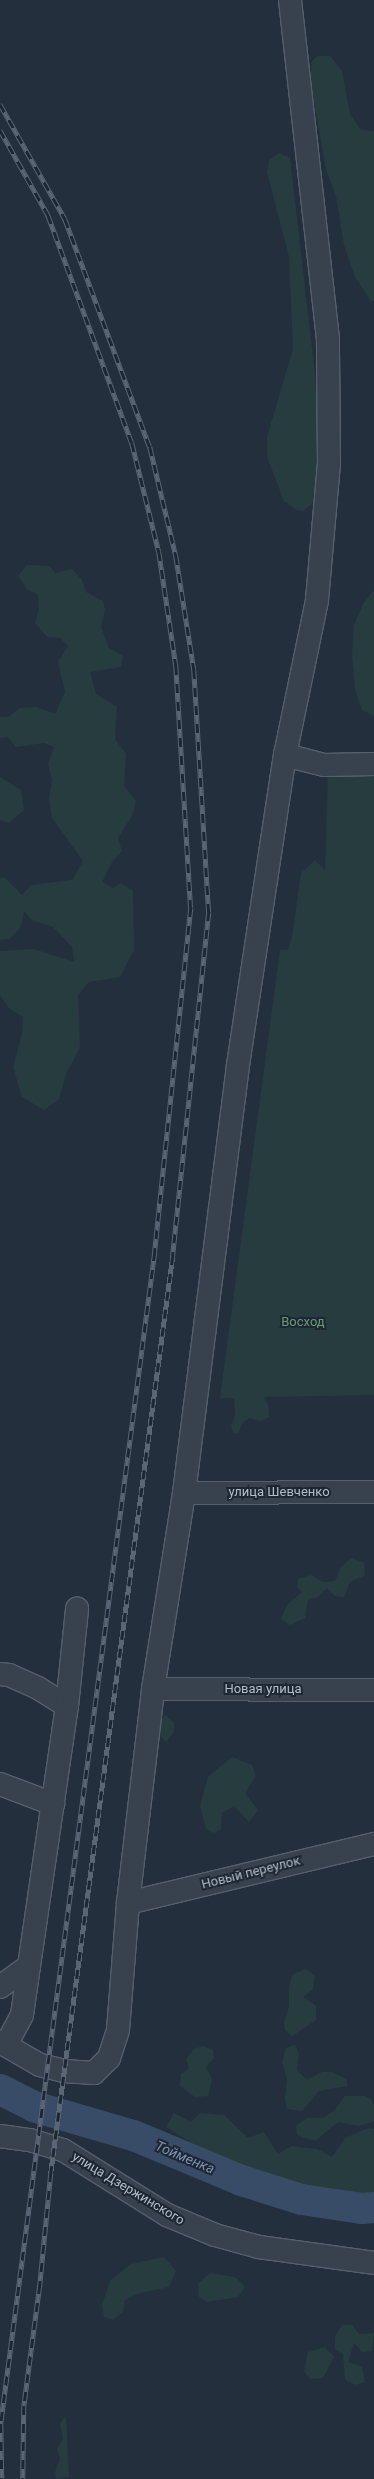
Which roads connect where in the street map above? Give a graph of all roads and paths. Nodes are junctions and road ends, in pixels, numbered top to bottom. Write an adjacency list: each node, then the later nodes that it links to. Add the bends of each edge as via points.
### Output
1 (290, 0): 2 (street, via 328,339 329,464 316,600)
2 (285, 755): 3 (street, via 324,765); 5 (street, via 238,1065)
3 (374, 764)
4 (374, 1492): 5 (street, улица Шевченко)
5 (184, 1493): 8 (street)
6 (77, 1609): 10 (street)
7 (0, 1674): 10 (street, via 9,1675 38,1688)
8 (153, 1689): 9 (street, Новая улица); 14 (street)
9 (374, 1690)
10 (67, 1706): 12 (street)
11 (0, 1784): 12 (street)
12 (53, 1804): 15 (street)
13 (374, 1844): 14 (street, Новый переулок)
14 (128, 1903): 17 (street, via 118,2030 109,2058 94,2073 64,2071 40,2065)
15 (29, 1966): 16 (street); 17 (street, via 22,2015)
16 (0, 1988)
17 (3, 2043)
18 (0, 2136): 19 (street, улица Дзержинского, via 30,2140 63,2150 167,2215 215,2235 266,2248)
19 (374, 2263)

